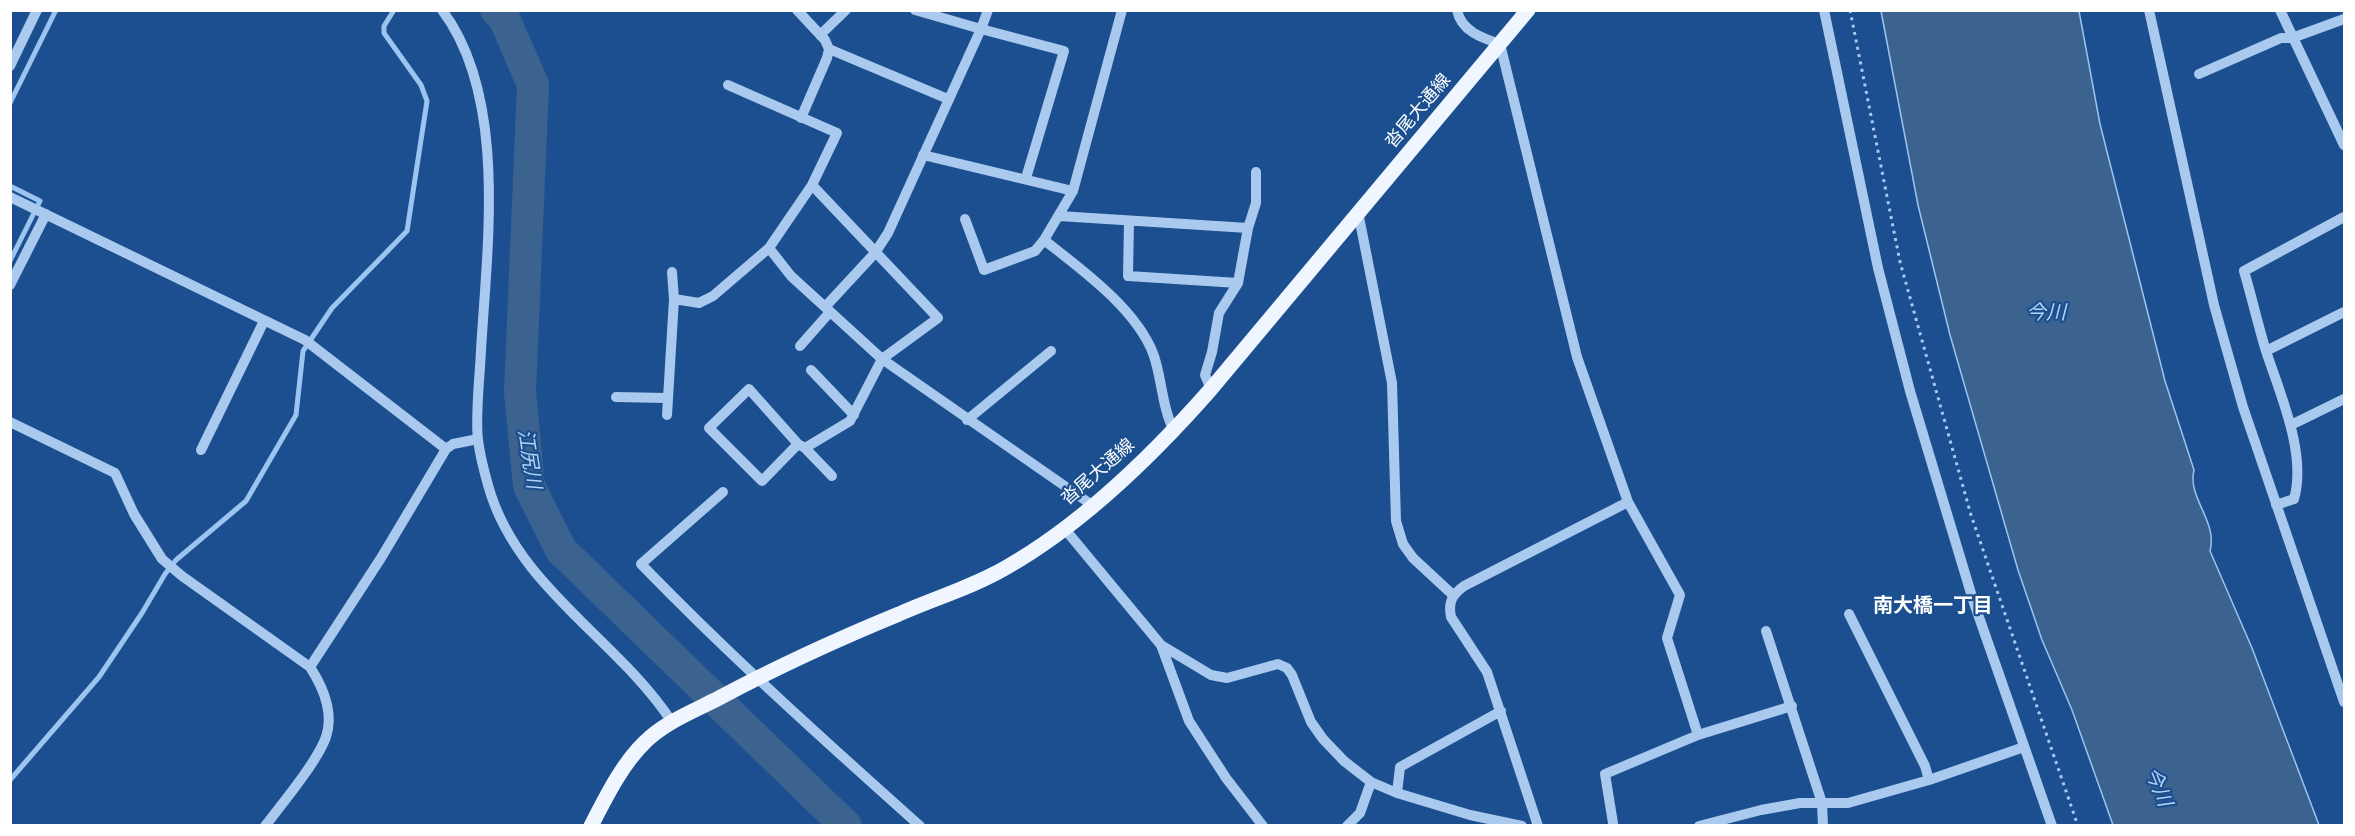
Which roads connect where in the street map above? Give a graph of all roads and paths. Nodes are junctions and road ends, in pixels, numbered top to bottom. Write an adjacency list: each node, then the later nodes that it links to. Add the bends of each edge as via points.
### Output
1 (37, 10): 20 (street)
2 (442, 10): 64 (street, via 469,59 485,132 489,178)
3 (797, 10): 16 (street)
4 (846, 10): 16 (street)
5 (915, 10): 15 (street)
6 (988, 10): 15 (street)
7 (1122, 10): 30 (street)
8 (1457, 10): 18 (street, via 1467,28)
9 (1528, 10): 18 (main road, 沓尾大通線)
10 (1824, 10): 85 (street, via 1878,268 1910,391 1973,600)
11 (1850, 10): 101 (path, via 1903,274 1971,515)
12 (2150, 10): 72 (street, via 2214,305)
13 (2280, 10): 17 (street)
14 (2344, 19): 17 (street)
15 (981, 29): 23 (street); 28 (street, via 1064,51)
16 (820, 35): 19 (street)
17 (2292, 38): 21 (street, via 2281,38); 25 (street)
18 (1500, 44): 32 (main road, 沓尾大通線); 70 (street, via 1576,357)
19 (829, 49): 23 (street); 24 (street)
20 (10, 66)
21 (2199, 74)
22 (728, 85): 24 (street)
23 (948, 99): 26 (street)
24 (801, 118): 29 (street, via 837,133)
25 (2344, 145)
26 (923, 155): 28 (street); 41 (street)
27 (1256, 172): 38 (street, via 1256,203)
28 (1026, 178): 30 (street)
29 (812, 186): 40 (street); 41 (street)
30 (1072, 191): 34 (street)
31 (10, 197): 33 (street)
32 (1359, 212): 54 (main road, 沓尾大通線); 74 (street, via 1392,382 1396,521 1403,544 1413,558)
33 (46, 214): 44 (street); 48 (street)
34 (1059, 216): 37 (street); 39 (street)
35 (2344, 217): 51 (street, via 2244,271)
36 (965, 219): 39 (street, via 984,270 1035,251)
37 (1129, 221): 38 (street); 43 (street, via 1128,276)
38 (1248, 228): 43 (street)
39 (1044, 240): 63 (street, via 1125,309 1153,354)
40 (769, 248): 45 (street, via 713,296 699,303); 46 (street, via 791,276)
41 (875, 253): 46 (street); 52 (street, via 938,318)
42 (672, 272): 45 (street)
43 (1238, 283): 54 (street, via 1219,313 1204,375)
44 (10, 285)
45 (674, 299): 56 (street)
46 (828, 309): 49 (street); 52 (street)
47 (2344, 312): 51 (street)
48 (264, 321): 66 (street, via 305,340); 67 (street)
49 (800, 346)
50 (1051, 351): 60 (street)
51 (2266, 351): 62 (street)
52 (882, 359): 59 (street); 60 (street)
53 (811, 370): 59 (street)
54 (1211, 389): 63 (main road, 沓尾大通線)
55 (616, 397): 56 (street)
56 (668, 398): 58 (street)
57 (2344, 399): 62 (street)
58 (667, 415)
59 (854, 415): 65 (street, via 850,421)
60 (967, 420): 71 (street)
61 (10, 422): 78 (street, via 115,473 162,559)
62 (2291, 425): 72 (street, via 2297,490 2294,499)
63 (1174, 431): 71 (main road, 沓尾大通線)
64 (478, 439): 66 (street); 83 (street, via 488,486 524,561 622,662)
65 (802, 446): 65 (street, via 749,389 709,428 762,481); 68 (street)
66 (446, 449): 78 (street)
67 (201, 450)
68 (832, 476)
69 (723, 492): 79 (street, via 642,564 710,635)
70 (1628, 502): 74 (street); 84 (street, via 1680,595 1667,638)
71 (1092, 505): 73 (main road, 沓尾大通線)
72 (2276, 505): 80 (street)
73 (1064, 528): 77 (street); 79 (main road, 沓尾大通線, via 1008,567)
74 (1453, 595): 82 (street, via 1451,617 1487,672)
75 (1849, 614): 86 (street)
76 (1766, 631): 81 (street)
77 (1161, 645): 87 (street, via 1211,675 1227,678 1278,664 1287,668 1311,722 1323,739); 93 (street, via 1189,721)
78 (310, 667): 90 (street, via 326,702 326,737)
79 (759, 677): 83 (main road, 沓尾大通線); 92 (street)
80 (2344, 702)
81 (1792, 706): 84 (street); 89 (street)
82 (1501, 711): 88 (street, via 1400,767); 96 (street)
83 (672, 722): 91 (main road, 沓尾大通線, via 646,741 632,758)
84 (1698, 735): 97 (street, via 1605,774)
85 (2024, 747): 86 (street); 100 (street)
86 (1929, 780): 89 (street, via 1848,803)
87 (1371, 782): 88 (street); 94 (street, via 1360,813)
88 (1397, 793): 95 (street)
89 (1822, 803): 98 (street, via 1771,808); 99 (street)
90 (265, 825)
91 (591, 825)
92 (920, 825)
93 (1263, 825)
94 (1347, 825)
95 (1522, 825)
96 (1538, 825)
97 (1612, 825)
98 (1699, 825)
99 (1823, 825)
100 (2052, 825)
101 (2078, 825)

